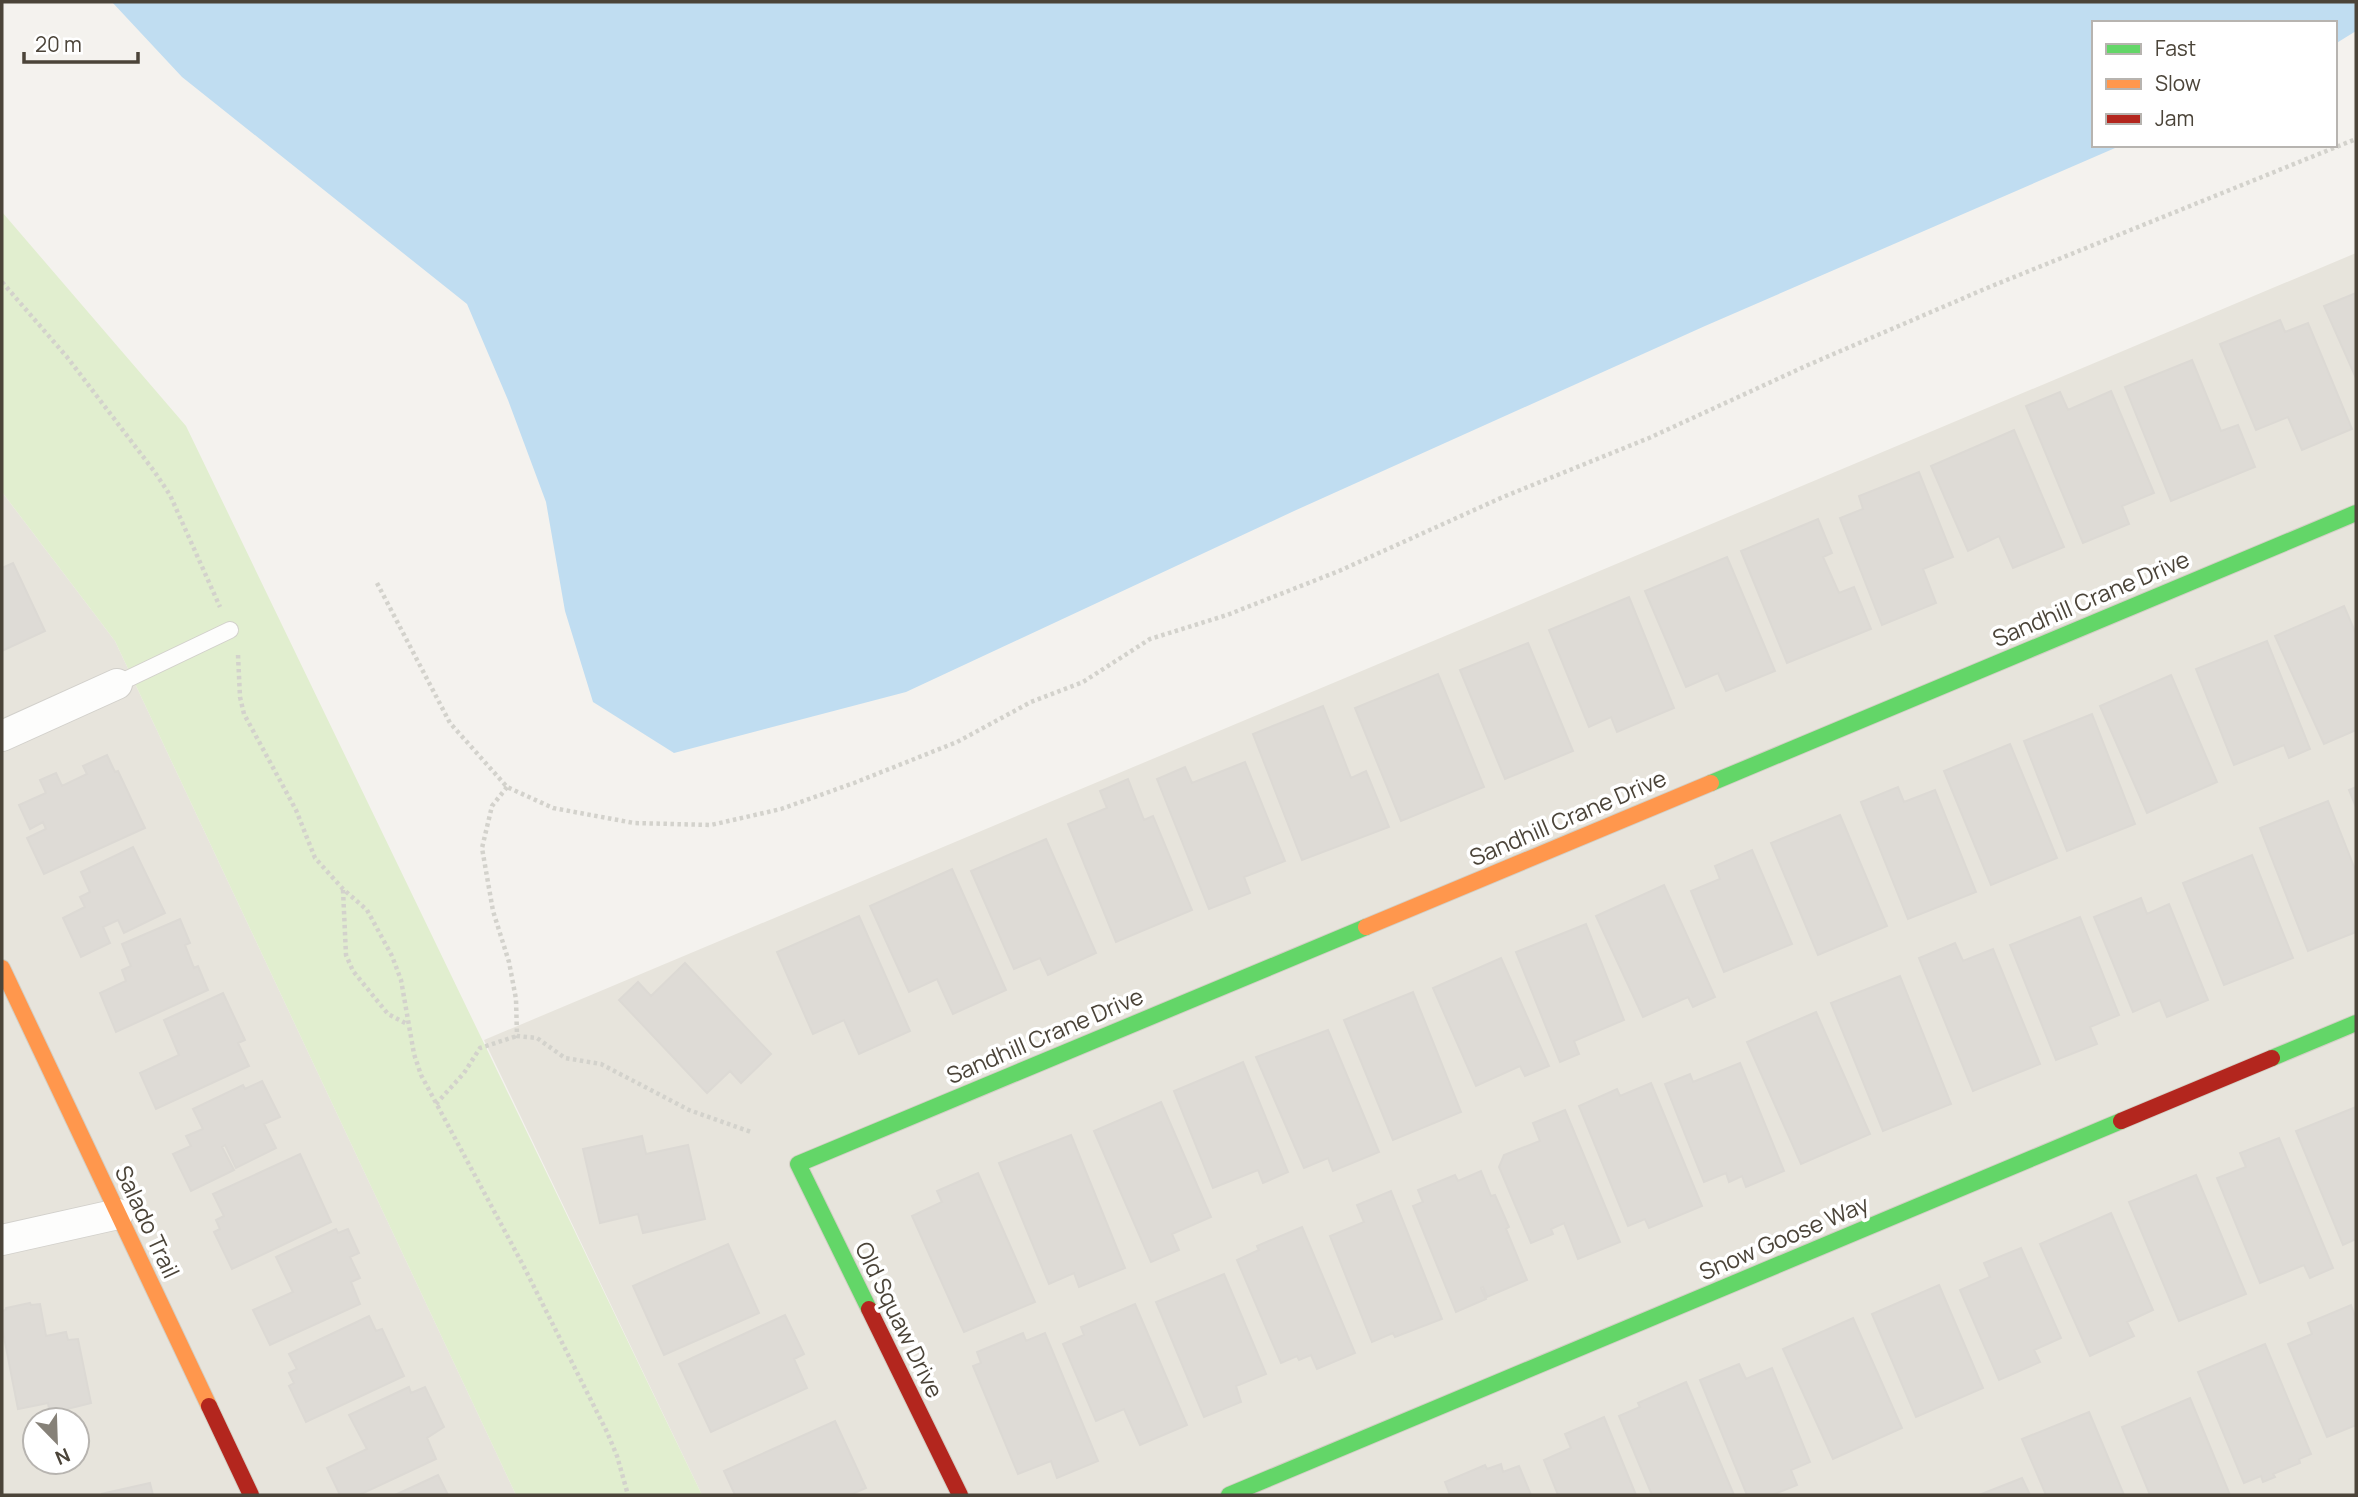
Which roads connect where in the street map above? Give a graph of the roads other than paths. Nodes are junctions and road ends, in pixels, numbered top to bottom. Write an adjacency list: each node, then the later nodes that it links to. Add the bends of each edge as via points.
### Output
1 (2356, 513): 7 (street, Sandhill Crane Drive)
2 (230, 630): 3 (lane)
3 (117, 684): 4 (street)
4 (2, 736)
5 (2, 968): 8 (street, Salado Trail)
6 (2356, 1023): 12 (street, Snow Goose Way)
7 (798, 1164): 11 (street, Old Squaw Drive)
8 (118, 1214): 9 (street); 10 (street, Salado Trail)
9 (2, 1240)
10 (251, 1495)
11 (960, 1495)
12 (1229, 1495)

